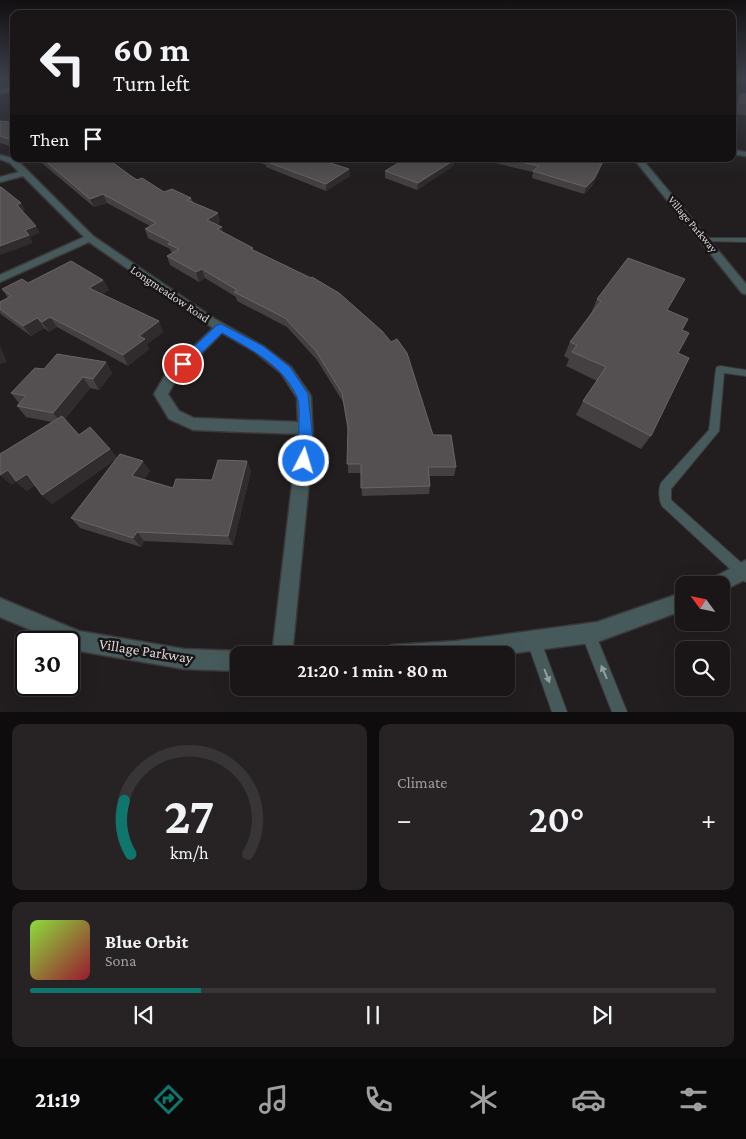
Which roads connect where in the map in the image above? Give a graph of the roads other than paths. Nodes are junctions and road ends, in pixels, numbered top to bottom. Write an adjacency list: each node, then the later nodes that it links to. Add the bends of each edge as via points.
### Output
1 (14, 162): 3 (street, Longmeadow Road)
2 (641, 162): 6 (street, Village Parkway)
3 (24, 173): 4 (street); 5 (street, Longmeadow Road)
4 (0, 180)
5 (90, 238): 8 (street); 10 (street, Longmeadow Road)
6 (706, 240): 7 (lane); 9 (street, Village Parkway)
7 (746, 240)
8 (0, 279)
9 (746, 291)
10 (221, 327): 12 (street, Longmeadow Road, via 259,348 286,370 304,397); 12 (street, via 172,375 161,394 174,415 193,424)
11 (746, 373): 13 (lane, via 720,369 714,431 664,487 666,502)
12 (306, 428): 19 (street, Longmeadow Road)
13 (745, 572): 14 (street)
14 (730, 579)
15 (675, 604): 17 (street)
16 (0, 607): 21 (street, Village Parkway, via 79,641 184,659)
17 (587, 633): 18 (street); 23 (lane, one-way to 17)
18 (534, 640): 20 (street); 22 (lane, one-way to 22)
19 (283, 646)
20 (491, 646)
21 (230, 661)
22 (560, 712)
23 (620, 712)

